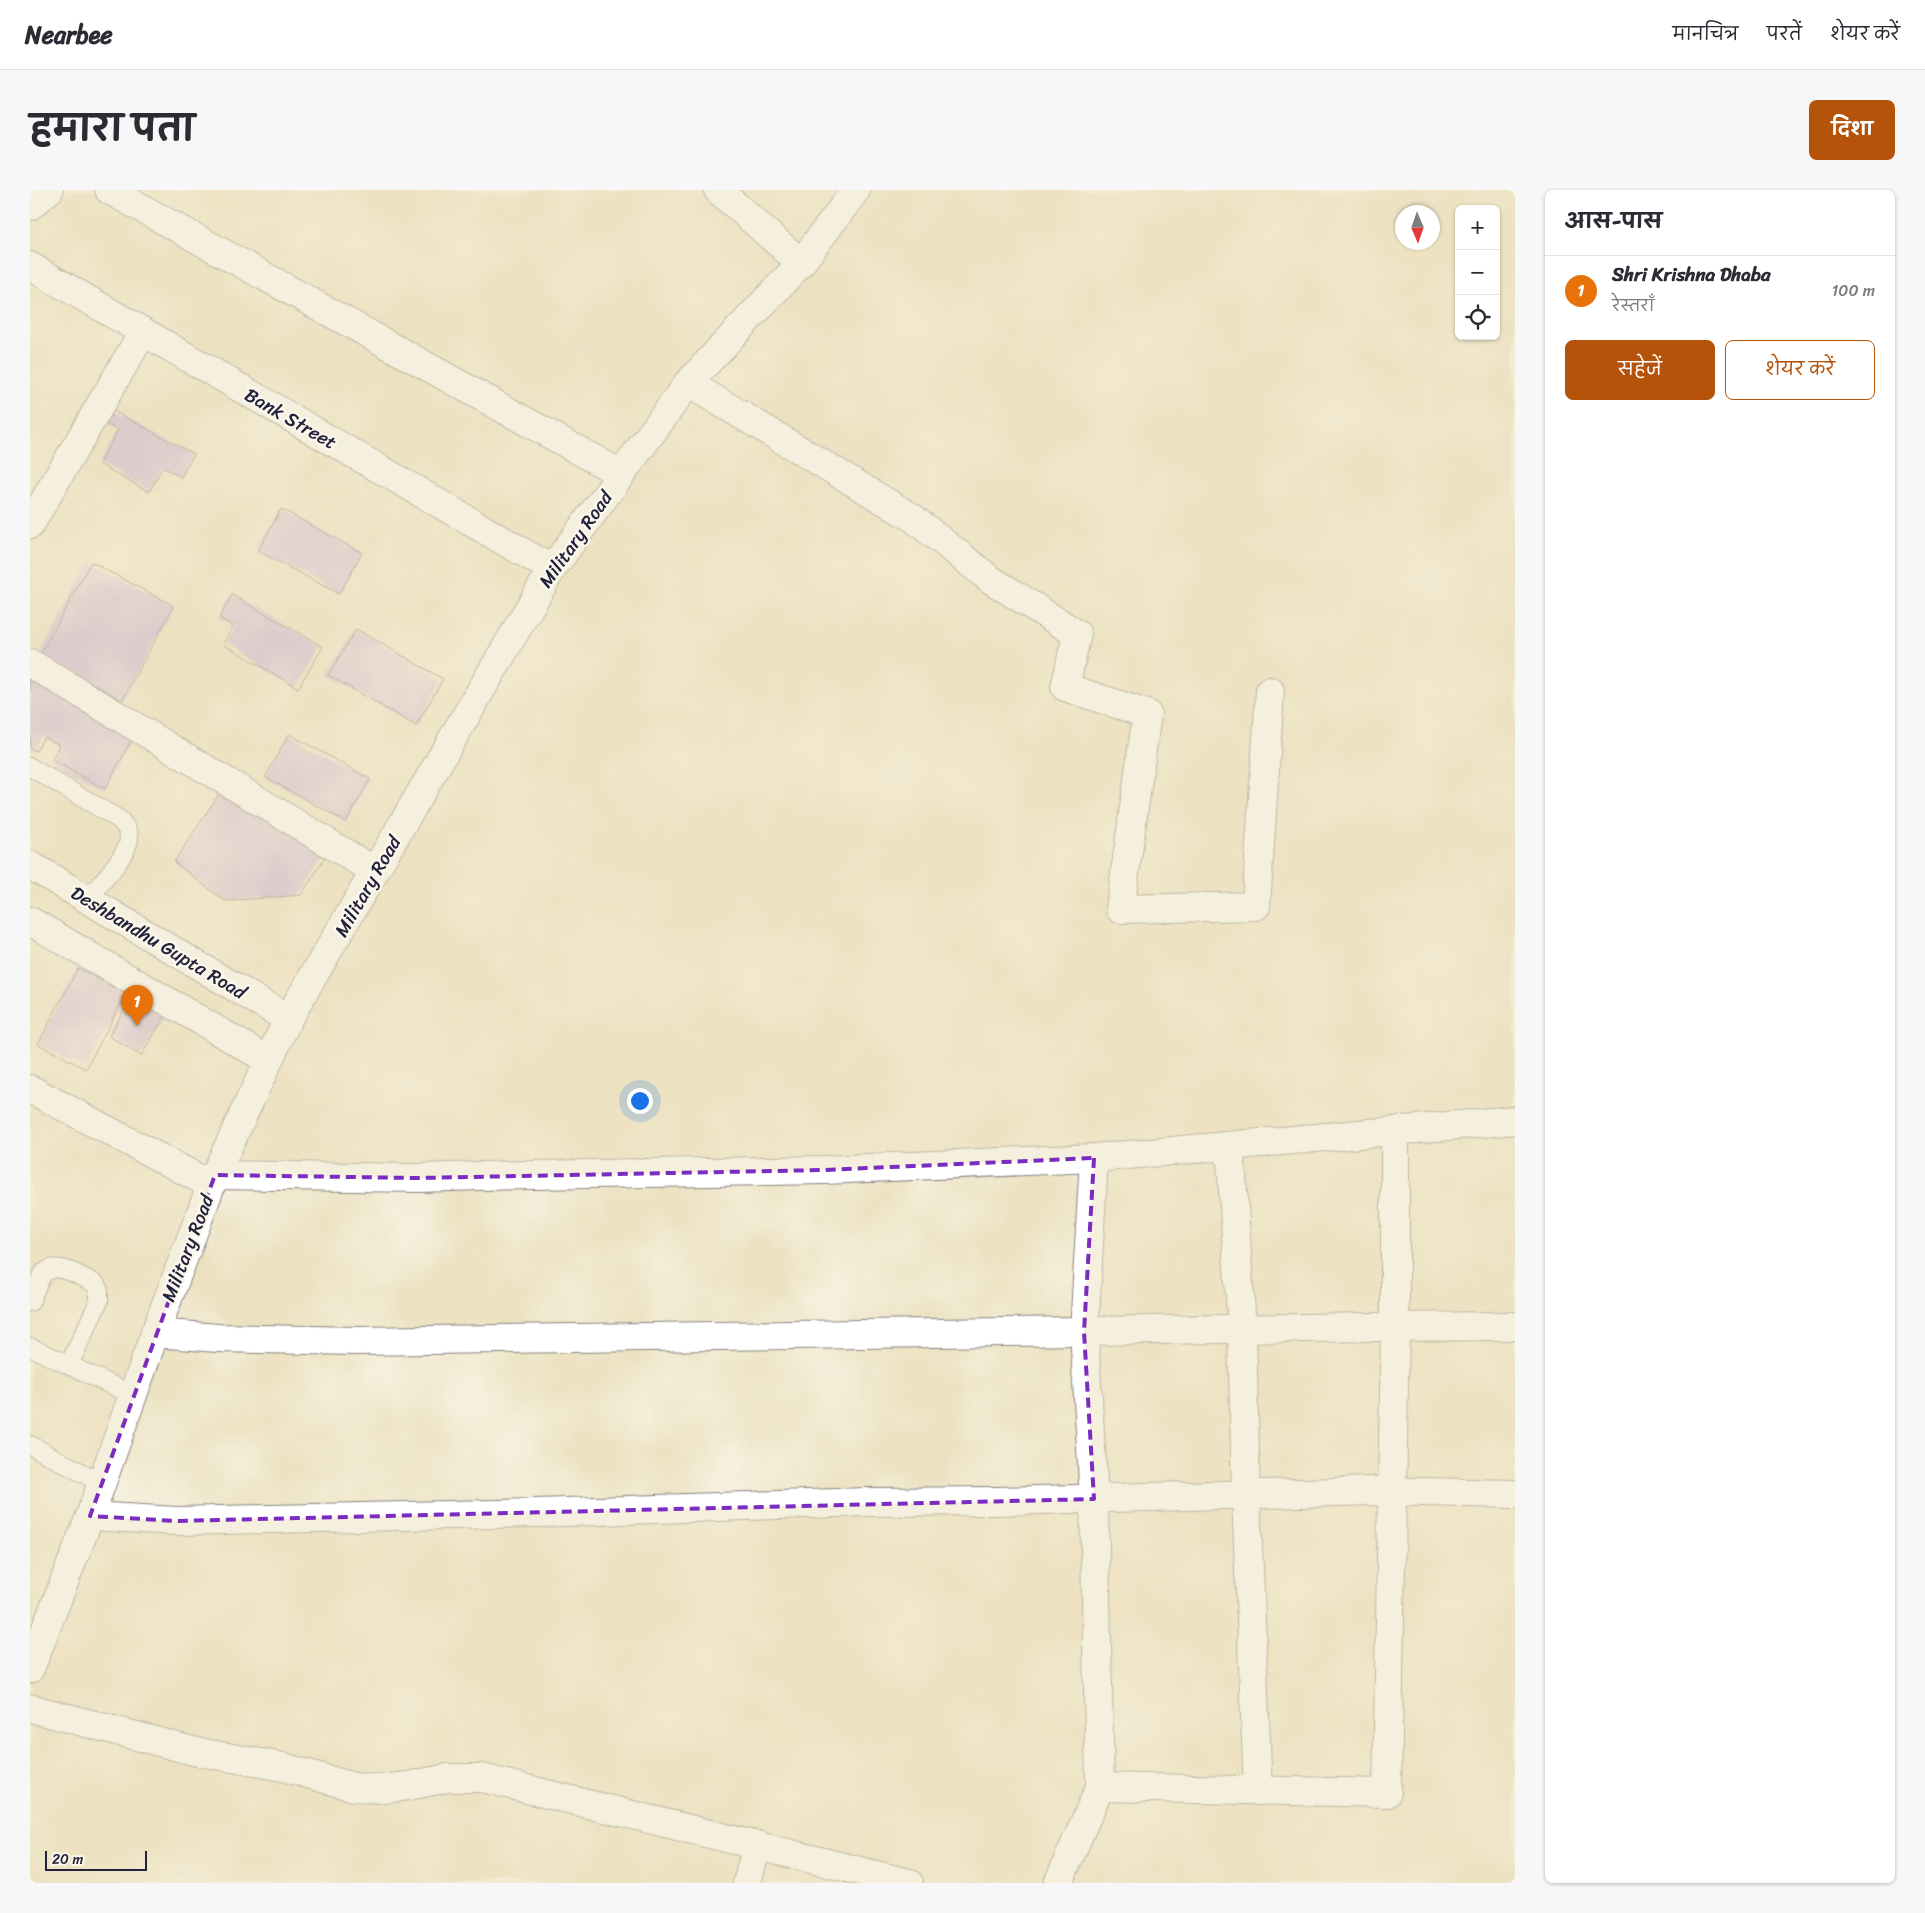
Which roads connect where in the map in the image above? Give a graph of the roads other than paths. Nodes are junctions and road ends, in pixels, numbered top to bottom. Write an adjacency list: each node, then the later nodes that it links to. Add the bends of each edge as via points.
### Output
1 (49, 190): 5 (street)
2 (109, 190): 10 (street)
3 (718, 190): 6 (street)
4 (856, 190): 6 (street, Military Road)
5 (30, 206)
6 (801, 263): 9 (street, Military Road)
7 (30, 266): 8 (street, Bank Street)
8 (143, 332): 11 (street); 12 (street, Bank Street)
9 (688, 383): 10 (street, Military Road); 14 (street, via 913,518 990,579 1077,634 1065,687 1147,714 1120,909 1256,906)
10 (621, 474): 12 (street, Military Road)
11 (30, 524)
12 (552, 569): 17 (street, Military Road)
13 (30, 664): 17 (street)
14 (1270, 691)
15 (30, 767): 18 (lane, via 120,820 127,829 129,837 124,853)
16 (30, 864): 18 (street, Deshbandhu Gupta Road)
17 (375, 871): 20 (street, Military Road)
18 (88, 899): 20 (street, Deshbandhu Gupta Road)
19 (30, 921): 21 (street)
20 (288, 1019): 21 (street, Military Road)
21 (268, 1060): 27 (street, Military Road)
22 (30, 1089): 27 (street)
23 (1515, 1120): 24 (street)
24 (1395, 1131): 25 (street); 29 (street)
25 (1230, 1146): 26 (street); 31 (street)
26 (1094, 1158): 27 (street, via 824,1170); 32 (street)
27 (213, 1180): 33 (street, Military Road)
28 (30, 1302): 35 (lane, via 43,1274 51,1269 59,1267 96,1284 99,1301)
29 (1395, 1326): 30 (street); 31 (street); 39 (street)
30 (1515, 1326)
31 (1242, 1329): 32 (street); 41 (street)
32 (1084, 1332): 33 (street, via 357,1340 218,1338); 42 (street)
33 (155, 1333): 36 (street, Military Road)
34 (30, 1347): 35 (lane)
35 (69, 1366): 36 (lane)
36 (133, 1395): 38 (street, Military Road)
37 (30, 1445): 38 (lane)
38 (101, 1484): 43 (street, Military Road)
39 (1393, 1492): 40 (street); 41 (street); 47 (street, via 1387,1793)
40 (1515, 1494)
41 (1246, 1495): 42 (street); 47 (street)
42 (1094, 1499): 43 (street, via 177,1521); 46 (street)
43 (90, 1516): 44 (street, Military Road)
44 (30, 1669)
45 (30, 1708): 48 (street, via 193,1751 283,1767 354,1787 382,1789 448,1778 482,1778)
46 (1100, 1787): 47 (street); 51 (street)
47 (1258, 1791)
48 (757, 1845): 49 (street); 50 (street)
49 (748, 1883)
50 (909, 1883)
51 (1058, 1883)

